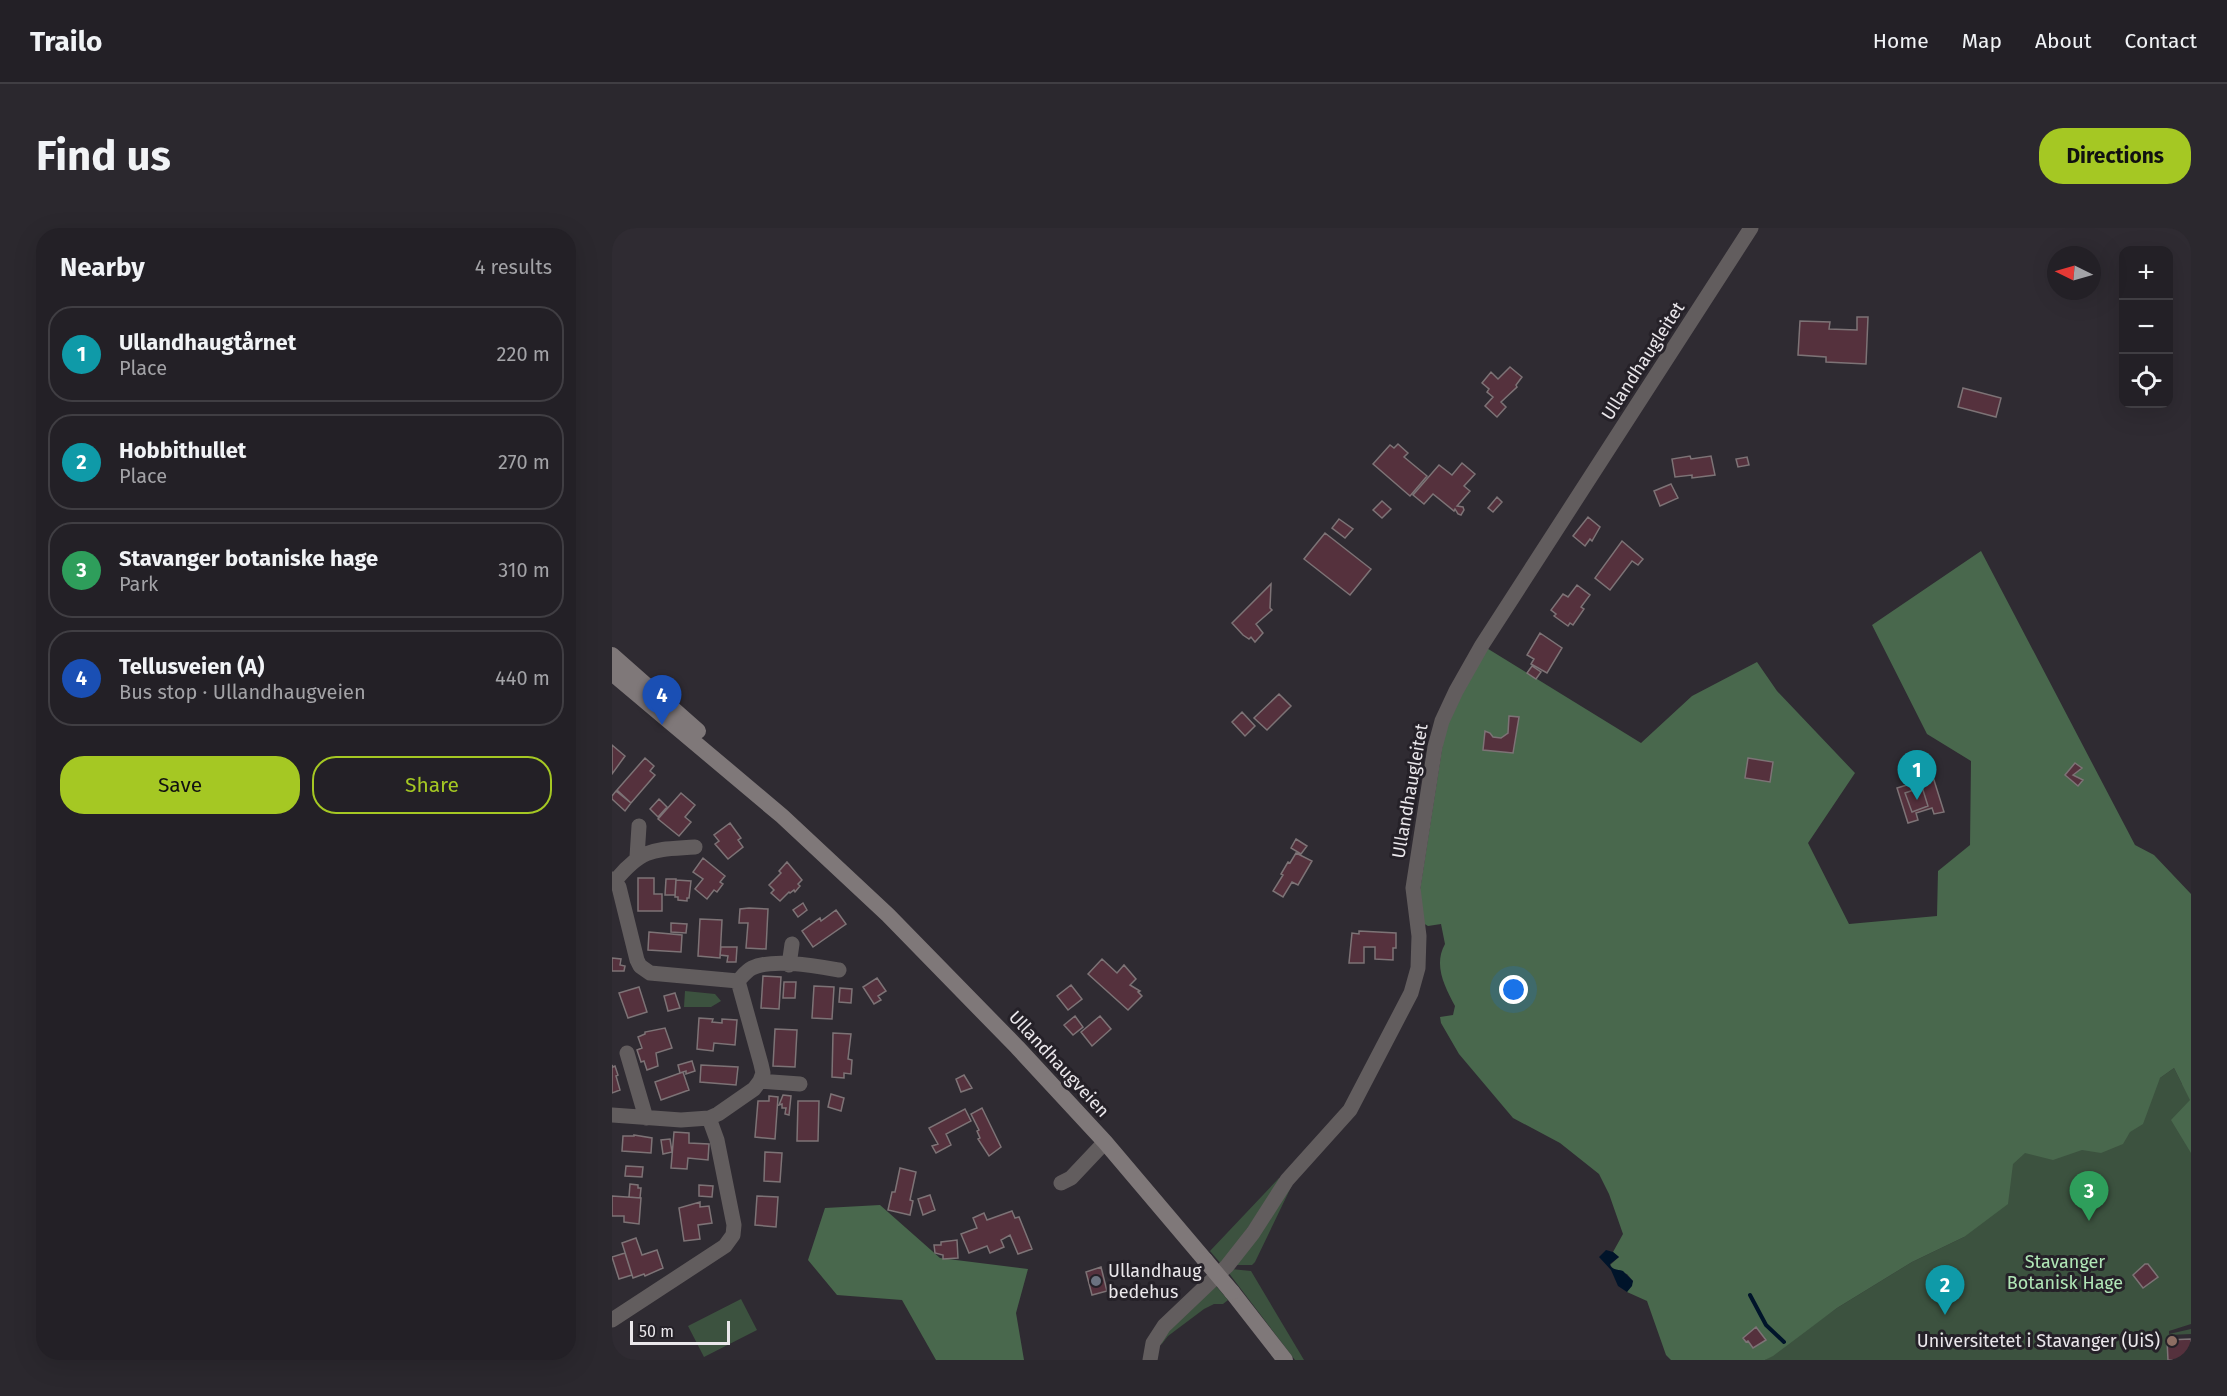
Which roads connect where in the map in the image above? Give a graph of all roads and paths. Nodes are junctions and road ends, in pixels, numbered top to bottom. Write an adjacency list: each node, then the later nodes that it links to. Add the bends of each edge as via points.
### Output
1 (1751, 228): 22 (street, Ullandhaugleitet, via 1482,645 1442,721 1413,888 1418,968 1411,993 1356,1100 1287,1180 1227,1266 1164,1326 1153,1343)
2 (612, 655): 4 (main road, Ullandhaugveien, via 734,764 772,800)
3 (612, 672): 4 (main road, Ullandhaugveien)
4 (782, 816): 19 (main road, Ullandhaugveien, via 888,915)
5 (639, 826): 7 (street)
6 (695, 847): 7 (street, via 649,851)
7 (637, 857): 8 (street)
8 (613, 880): 12 (street, via 619,887 637,960 643,969 654,974)
9 (792, 944): 10 (street)
10 (789, 965): 11 (street); 12 (street, via 752,968)
11 (839, 970)
12 (738, 981): 14 (street, via 763,1073)
13 (627, 1053): 17 (street)
14 (760, 1081): 15 (street); 18 (street)
15 (801, 1084)
16 (612, 1115): 17 (street)
17 (646, 1118): 18 (street)
18 (709, 1119): 21 (street, via 717,1140 733,1235 725,1246)
19 (1105, 1142): 20 (street, via 1071,1178); 23 (main road, Ullandhaugveien, bridge)
20 (1061, 1183)
21 (612, 1320)
22 (1150, 1360)
23 (1285, 1360)

